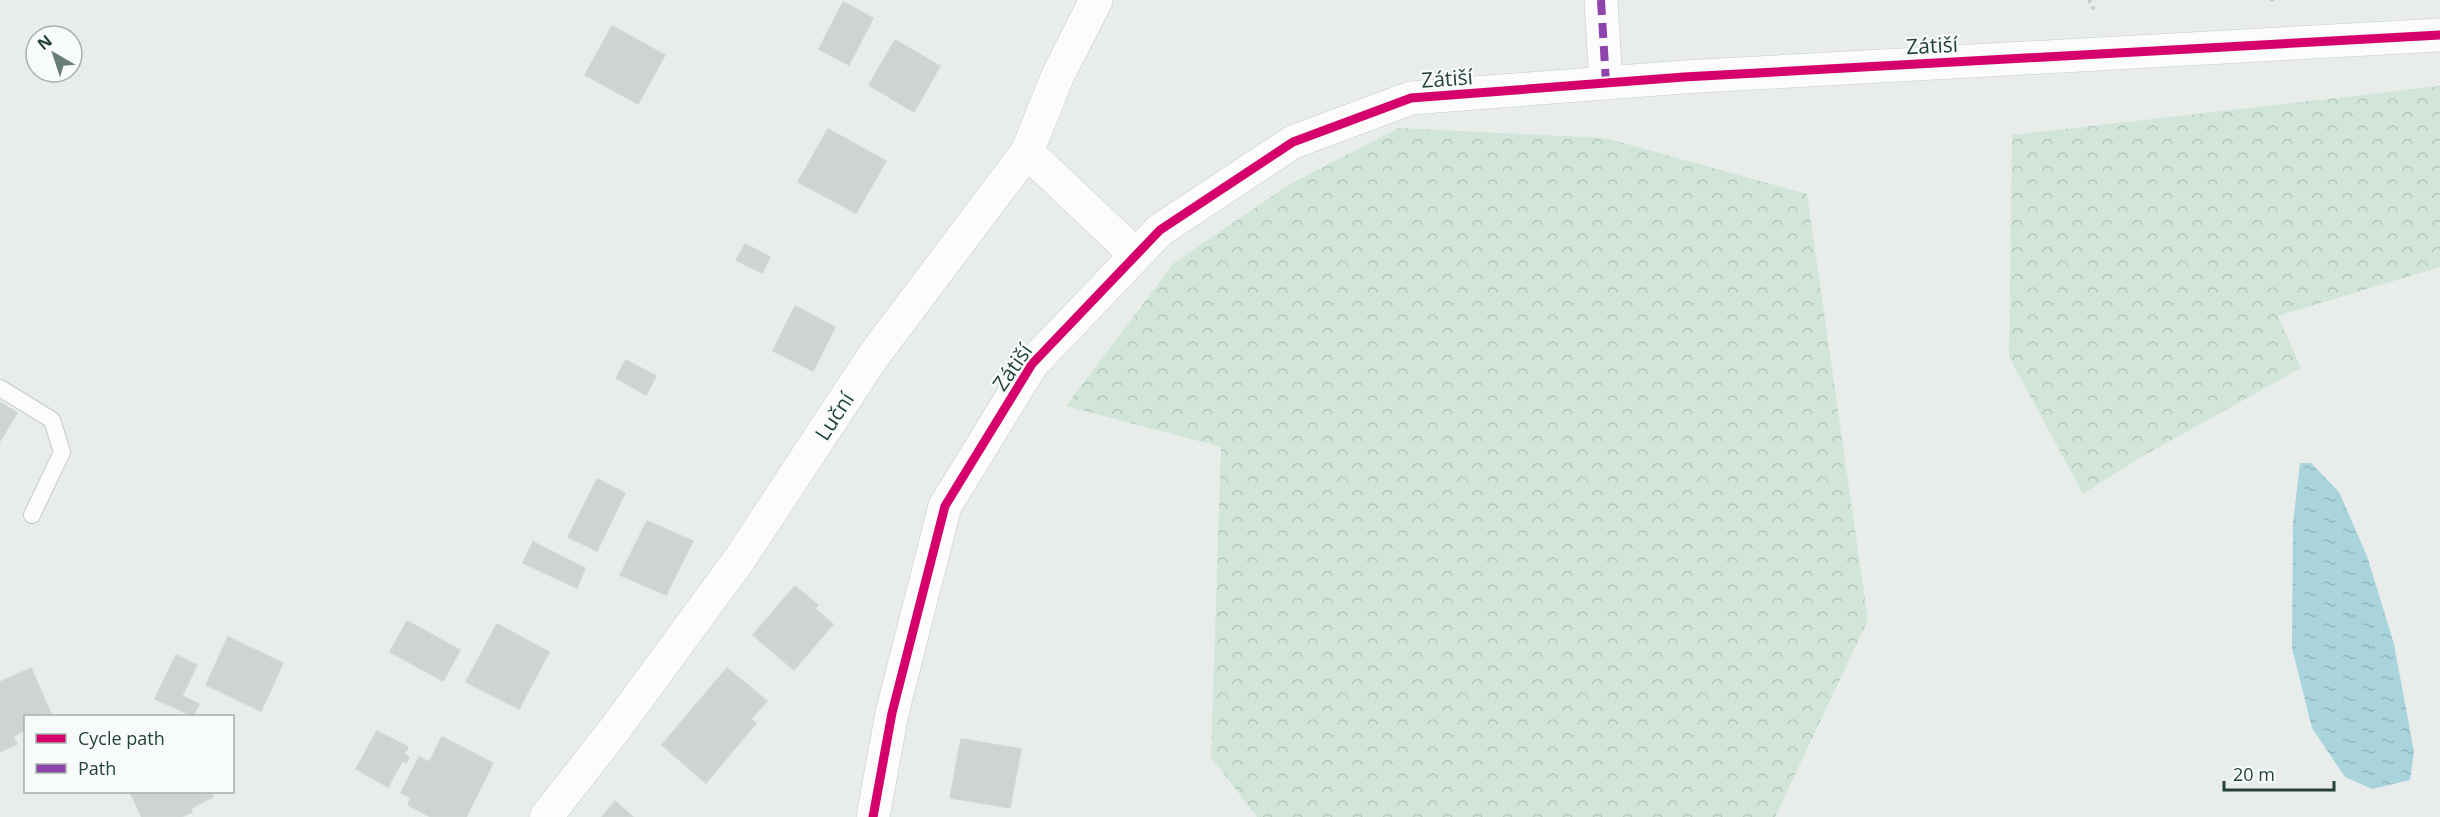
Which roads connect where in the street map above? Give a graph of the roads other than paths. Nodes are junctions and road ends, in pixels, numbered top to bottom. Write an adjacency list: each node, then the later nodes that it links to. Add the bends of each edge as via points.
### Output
1 (1096, 0): 5 (street, Luční, via 1058,75)
2 (1601, 0): 4 (street)
3 (2440, 34): 4 (street, Zátiší)
4 (1606, 83): 6 (street, Zátiší, via 1411,98 1293,142 1160,230)
5 (1027, 152): 6 (street); 9 (street, Luční, via 874,355 739,560)
6 (1136, 255): 10 (street, Zátiší, via 1032,364 945,506 892,714)
7 (0, 388): 8 (lane, via 52,420 62,452)
8 (32, 515)
9 (546, 817)
10 (873, 817)

